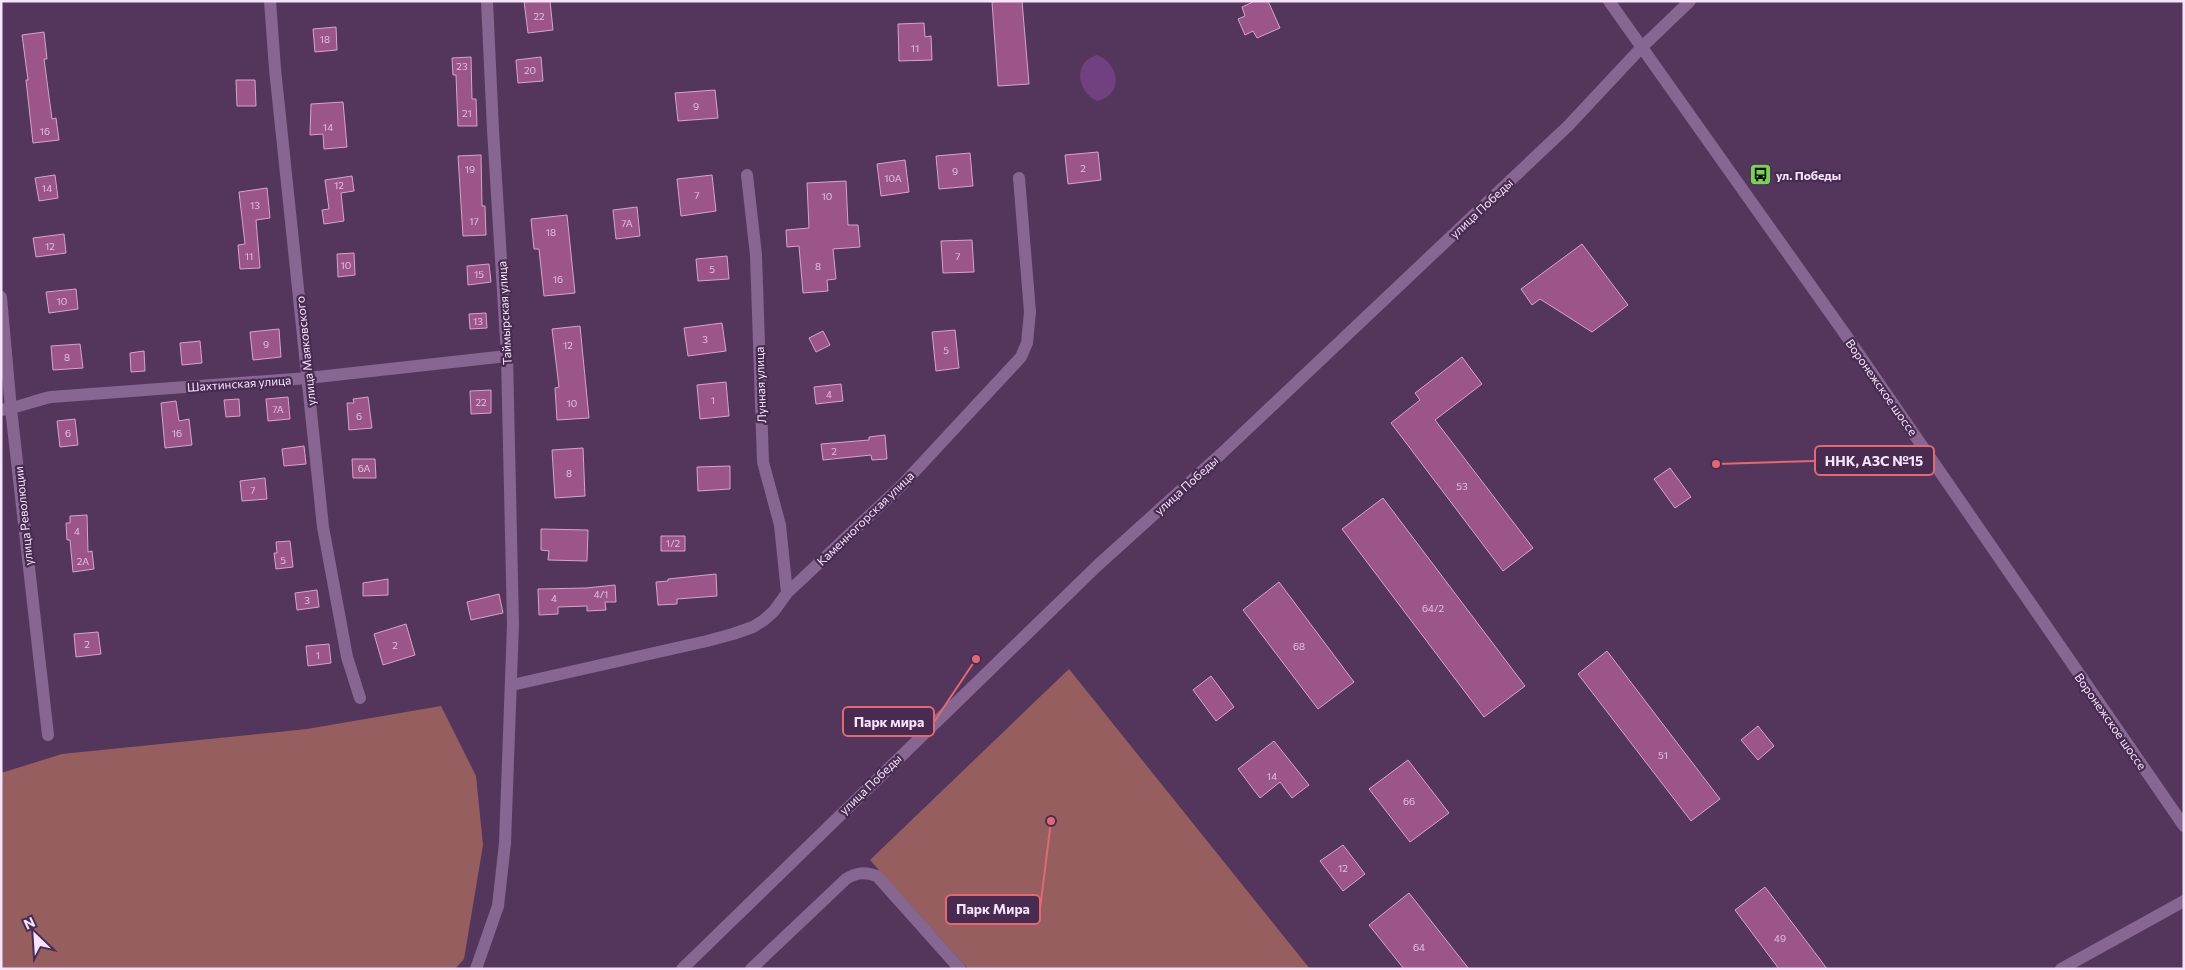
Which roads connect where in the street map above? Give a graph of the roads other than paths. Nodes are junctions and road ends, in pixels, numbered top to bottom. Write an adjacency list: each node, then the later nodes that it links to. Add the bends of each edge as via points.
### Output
1 (270, 1): 10 (street, улица Маяковского)
2 (487, 1): 9 (street, Таймырская улица)
3 (1609, 1): 5 (street, Воронежское шоссе)
4 (1690, 1): 5 (street, улица Победы)
5 (1641, 48): 16 (street, Воронежское шоссе, via 1845,334); 19 (street, улица Победы, via 1568,126 1098,565)
6 (747, 175): 12 (street, Лунная улица, via 756,255 763,462 780,525)
7 (1019, 178): 12 (street, Каменногорская улица, via 1030,312 1027,343 1021,357 902,485)
8 (1, 297): 11 (street, улица Революции)
9 (507, 356): 10 (street, Шахтинская улица); 13 (street, Таймырская улица)
10 (308, 378): 11 (street, Шахтинская улица, via 51,397); 14 (street, улица Маяковского, via 323,527 347,657)
11 (6, 409): 15 (street, улица Революции)
12 (787, 592): 13 (street, Каменногорская улица, via 764,620 733,634)
13 (512, 685): 18 (street, Таймырская улица, via 505,843 498,906)
14 (360, 698)
15 (48, 735)
16 (2184, 826)
17 (2184, 901): 22 (street)
18 (476, 969)
19 (682, 969)
20 (752, 969): 21 (street, via 846,878 866,872 877,876)
21 (960, 969)
22 (2061, 969)

